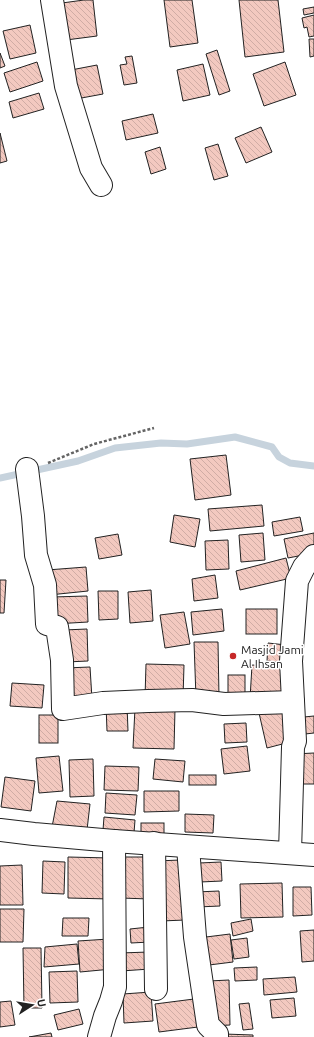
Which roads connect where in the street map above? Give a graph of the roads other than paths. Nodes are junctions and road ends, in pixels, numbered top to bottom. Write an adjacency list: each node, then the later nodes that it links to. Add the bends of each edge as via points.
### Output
1 (52, 0): 2 (street, via 66,86 91,168)
2 (101, 185)
3 (27, 469): 5 (street, via 36,555 44,585 47,624 57,627 62,660 63,710 103,703 148,701 192,700 224,704)
4 (314, 556): 5 (street, via 304,567 297,581 291,661)
5 (293, 702): 10 (street, via 295,741)
6 (0, 830): 7 (street)
7 (114, 841): 8 (street); 13 (street, via 115,986)
8 (154, 843): 9 (street); 12 (street)
9 (188, 847): 10 (street); 14 (street, via 195,937 208,1025)
10 (290, 853): 11 (street)
11 (314, 855)
12 (156, 989)
13 (99, 1037)
14 (217, 1037)

